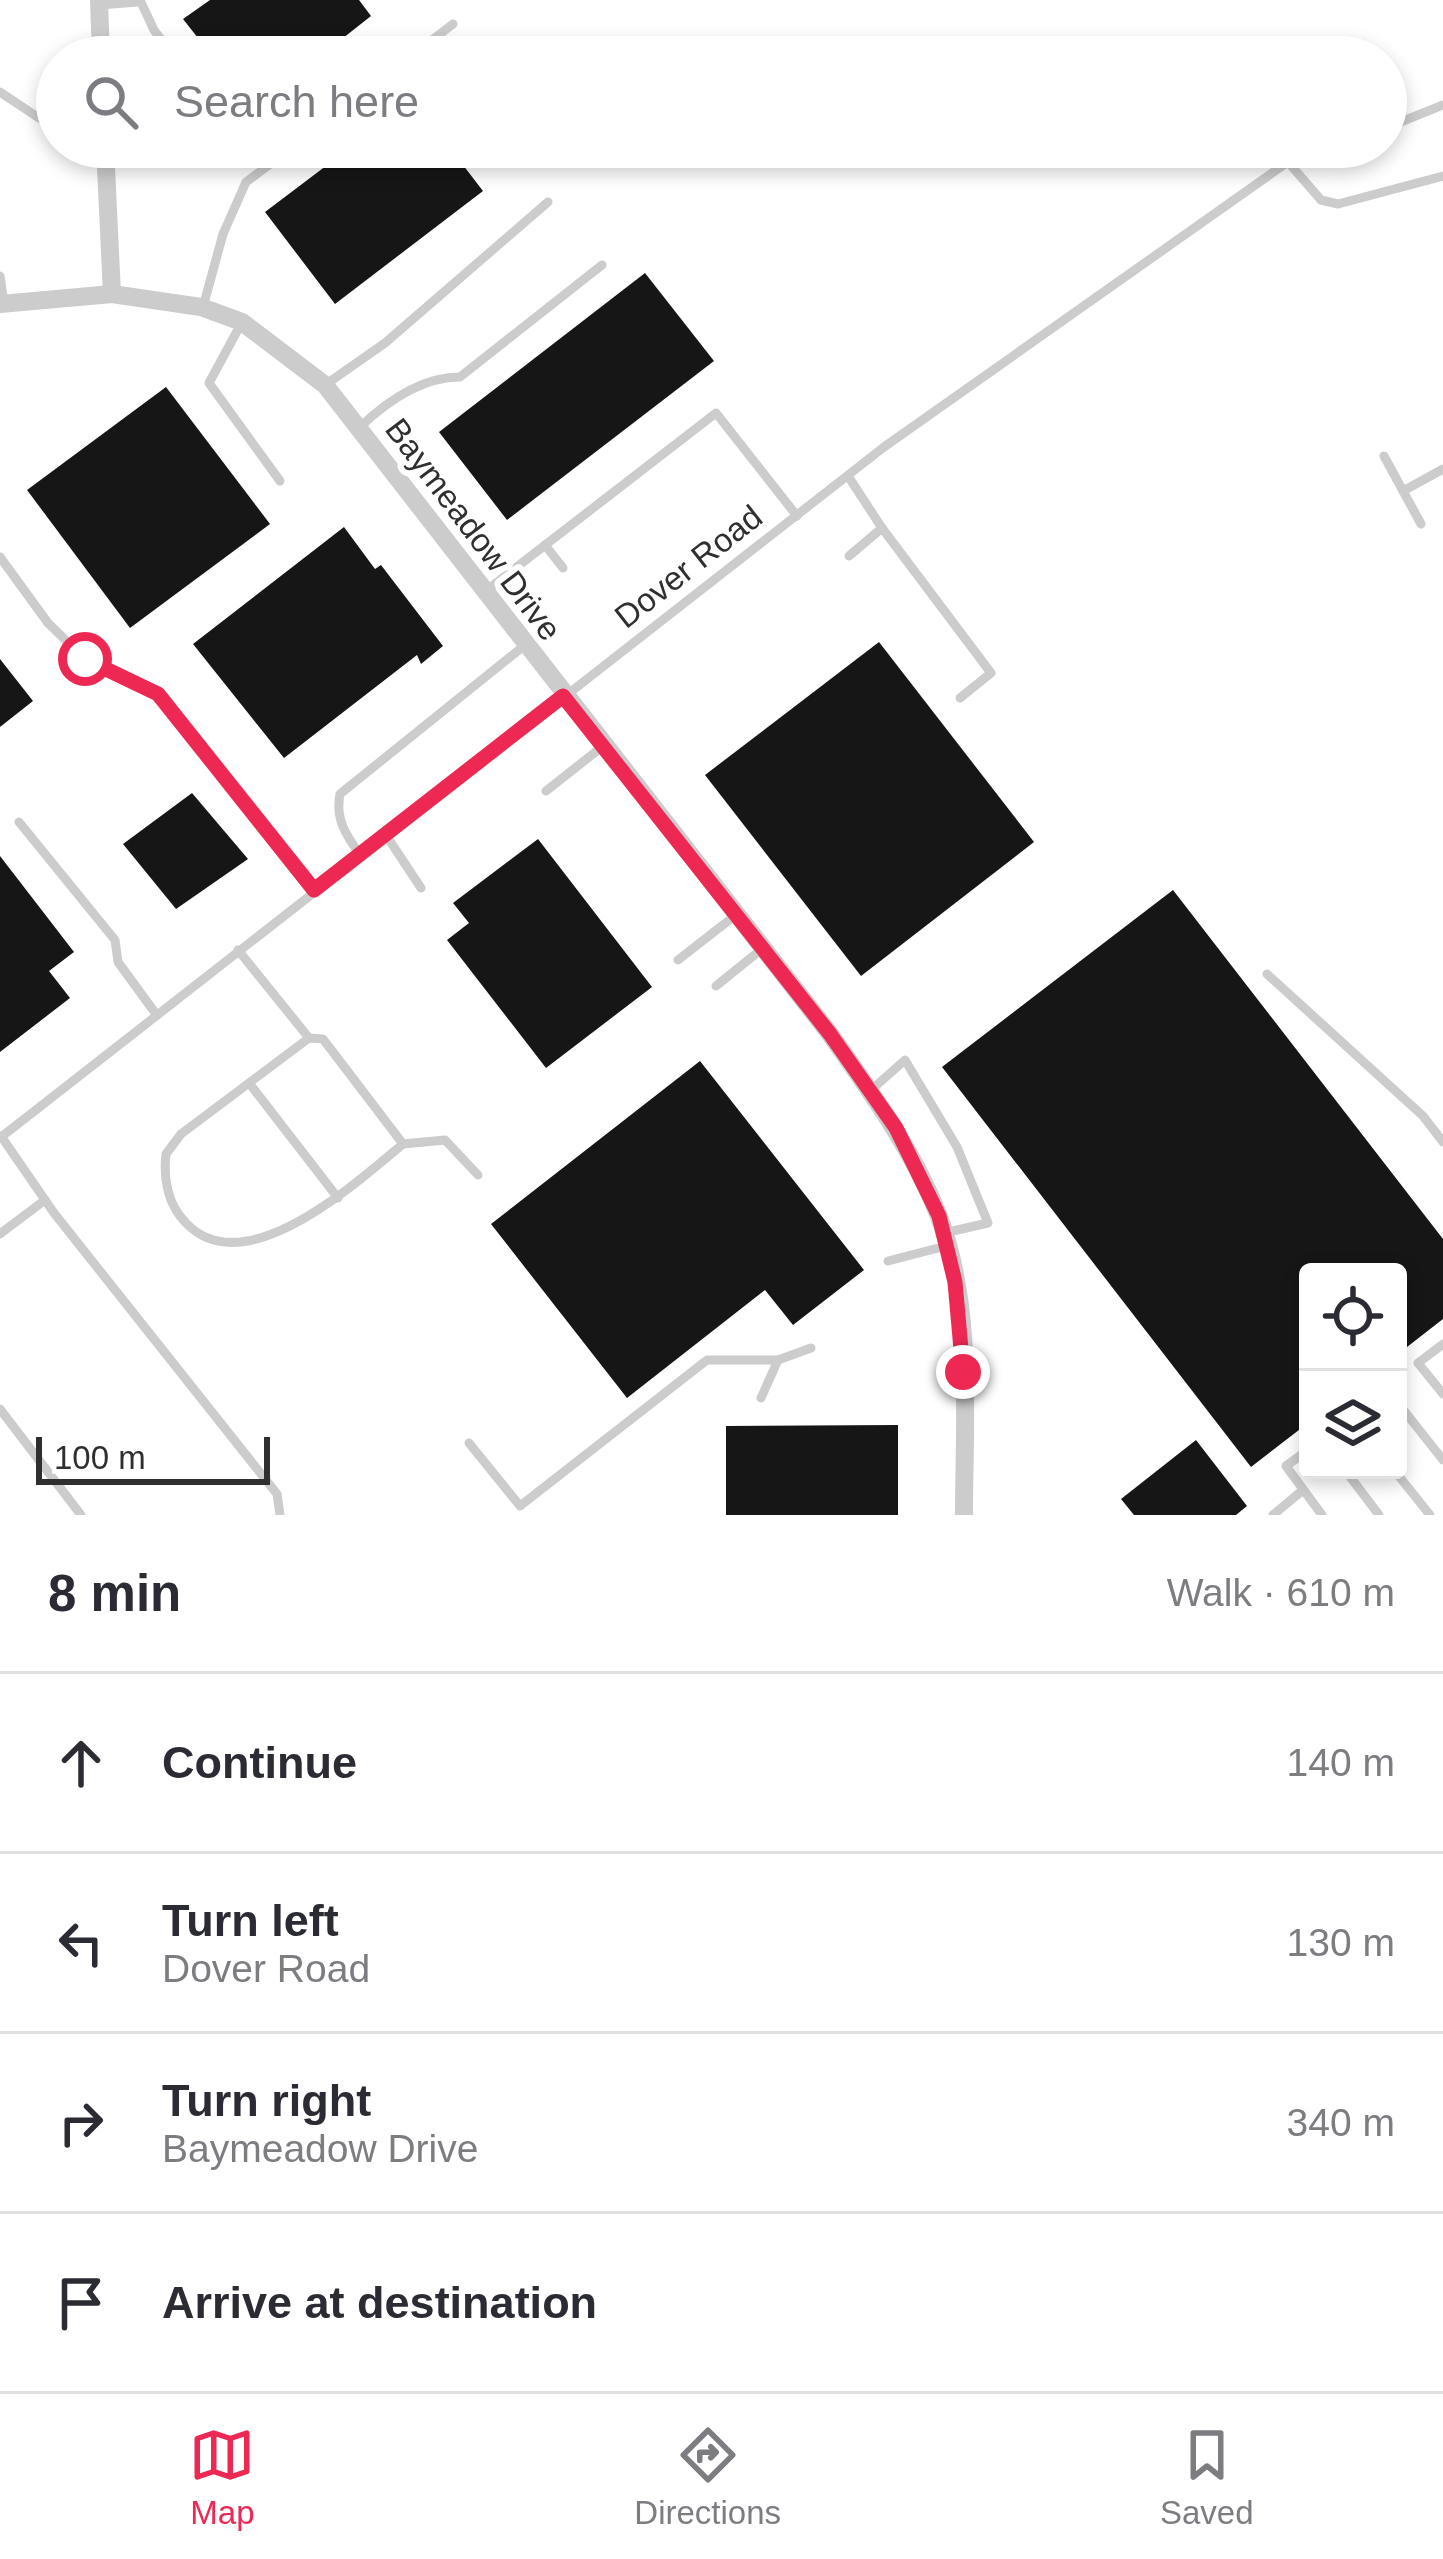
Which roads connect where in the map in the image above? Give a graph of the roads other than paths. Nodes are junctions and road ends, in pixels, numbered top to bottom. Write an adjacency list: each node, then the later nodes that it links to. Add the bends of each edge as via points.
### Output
1 (139, 1): 2 (lane); 5 (lane)
2 (99, 2): 4 (street)
3 (453, 24): 6 (lane)
4 (100, 36)
5 (161, 36)
6 (437, 36)
7 (0, 92): 9 (lane)
8 (1443, 105): 10 (lane)
9 (36, 116)
10 (1407, 120)
11 (107, 168): 19 (street)
12 (265, 168): 21 (lane, via 246,182)
13 (1280, 168): 27 (lane, Dover Road)
14 (1293, 168): 15 (lane, via 1322,200 1338,205)
15 (1443, 176)
16 (548, 202): 23 (lane)
17 (602, 265): 24 (lane, via 460,377 390,399)
18 (0, 276): 20 (lane)
19 (112, 294): 20 (street, Baymeadow Drive); 21 (street, Baymeadow Drive)
20 (2, 304)
21 (202, 307): 22 (street, Baymeadow Drive)
22 (242, 322): 23 (street, Baymeadow Drive); 28 (lane, via 209,383)
23 (325, 385): 24 (street, Baymeadow Drive)
24 (359, 428): 37 (street, Baymeadow Drive)
25 (1384, 456): 29 (lane)
26 (1443, 469): 29 (lane)
27 (848, 476): 30 (lane, Dover Road); 32 (lane)
28 (280, 481)
29 (1403, 491): 31 (lane)
30 (796, 516): 33 (lane, via 716,413); 39 (lane, Dover Road)
31 (1421, 524)
32 (882, 528): 34 (lane); 40 (lane, via 991,673)
33 (545, 545): 36 (lane); 37 (lane)
34 (849, 556)
35 (0, 557): 47 (lane, via 85,659 158,694)
36 (563, 568)
37 (484, 592): 38 (street, Baymeadow Drive)
38 (525, 645): 39 (street, Baymeadow Drive); 45 (lane, via 340,794 343,831)
39 (563, 696): 41 (street, Baymeadow Drive); 44 (lane, Dover Road)
40 (960, 698)
41 (603, 746): 42 (lane); 48 (street, Baymeadow Drive)
42 (546, 791)
43 (19, 822): 54 (lane, via 115,940 118,962)
44 (386, 835): 45 (lane, Dover Road); 46 (lane)
45 (360, 855): 47 (lane, Dover Road)
46 (421, 888)
47 (314, 890): 50 (lane, Dover Road)
48 (737, 914): 49 (street, Baymeadow Drive); 51 (lane)
49 (763, 948): 53 (lane); 57 (street, Baymeadow Drive)
50 (238, 950): 54 (lane, Dover Road); 55 (lane)
51 (678, 960)
52 (1267, 974): 59 (lane)
53 (716, 986)
54 (156, 1014): 58 (lane, Dover Road)
55 (308, 1038): 56 (lane); 60 (lane, via 323,1039)
56 (249, 1083): 62 (lane); 62 (lane, via 166,1154 167,1191 183,1221 203,1237 269,1237)
57 (870, 1091): 65 (street, Baymeadow Drive, via 896,1128); 65 (lane, via 905,1060 957,1147 988,1223)
58 (0, 1136): 63 (lane)
59 (1443, 1142)
60 (403, 1144): 61 (lane, via 446,1140); 62 (lane)
61 (478, 1175)
62 (338, 1198)
63 (45, 1200): 64 (lane); 81 (lane, via 278,1494)
64 (0, 1234)
65 (945, 1240): 66 (lane); 82 (street, Baymeadow Drive, via 963,1372)
66 (888, 1261)
67 (1443, 1344): 70 (lane, via 1418,1363)
68 (812, 1348): 69 (lane)
69 (778, 1360): 71 (lane); 74 (lane, via 707,1360 520,1506)
70 (1443, 1394)
71 (761, 1398)
72 (0, 1409): 80 (lane)
73 (1407, 1414): 76 (lane)
74 (470, 1443)
75 (1299, 1457): 79 (lane, via 1286,1466)
76 (1443, 1460)
77 (1352, 1479): 85 (lane)
78 (1401, 1479): 86 (lane)
79 (1303, 1490): 83 (lane); 84 (lane)
80 (81, 1515)
81 (280, 1515)
82 (964, 1515)
83 (1273, 1515)
84 (1322, 1515)
85 (1378, 1515)
86 (1430, 1515)

